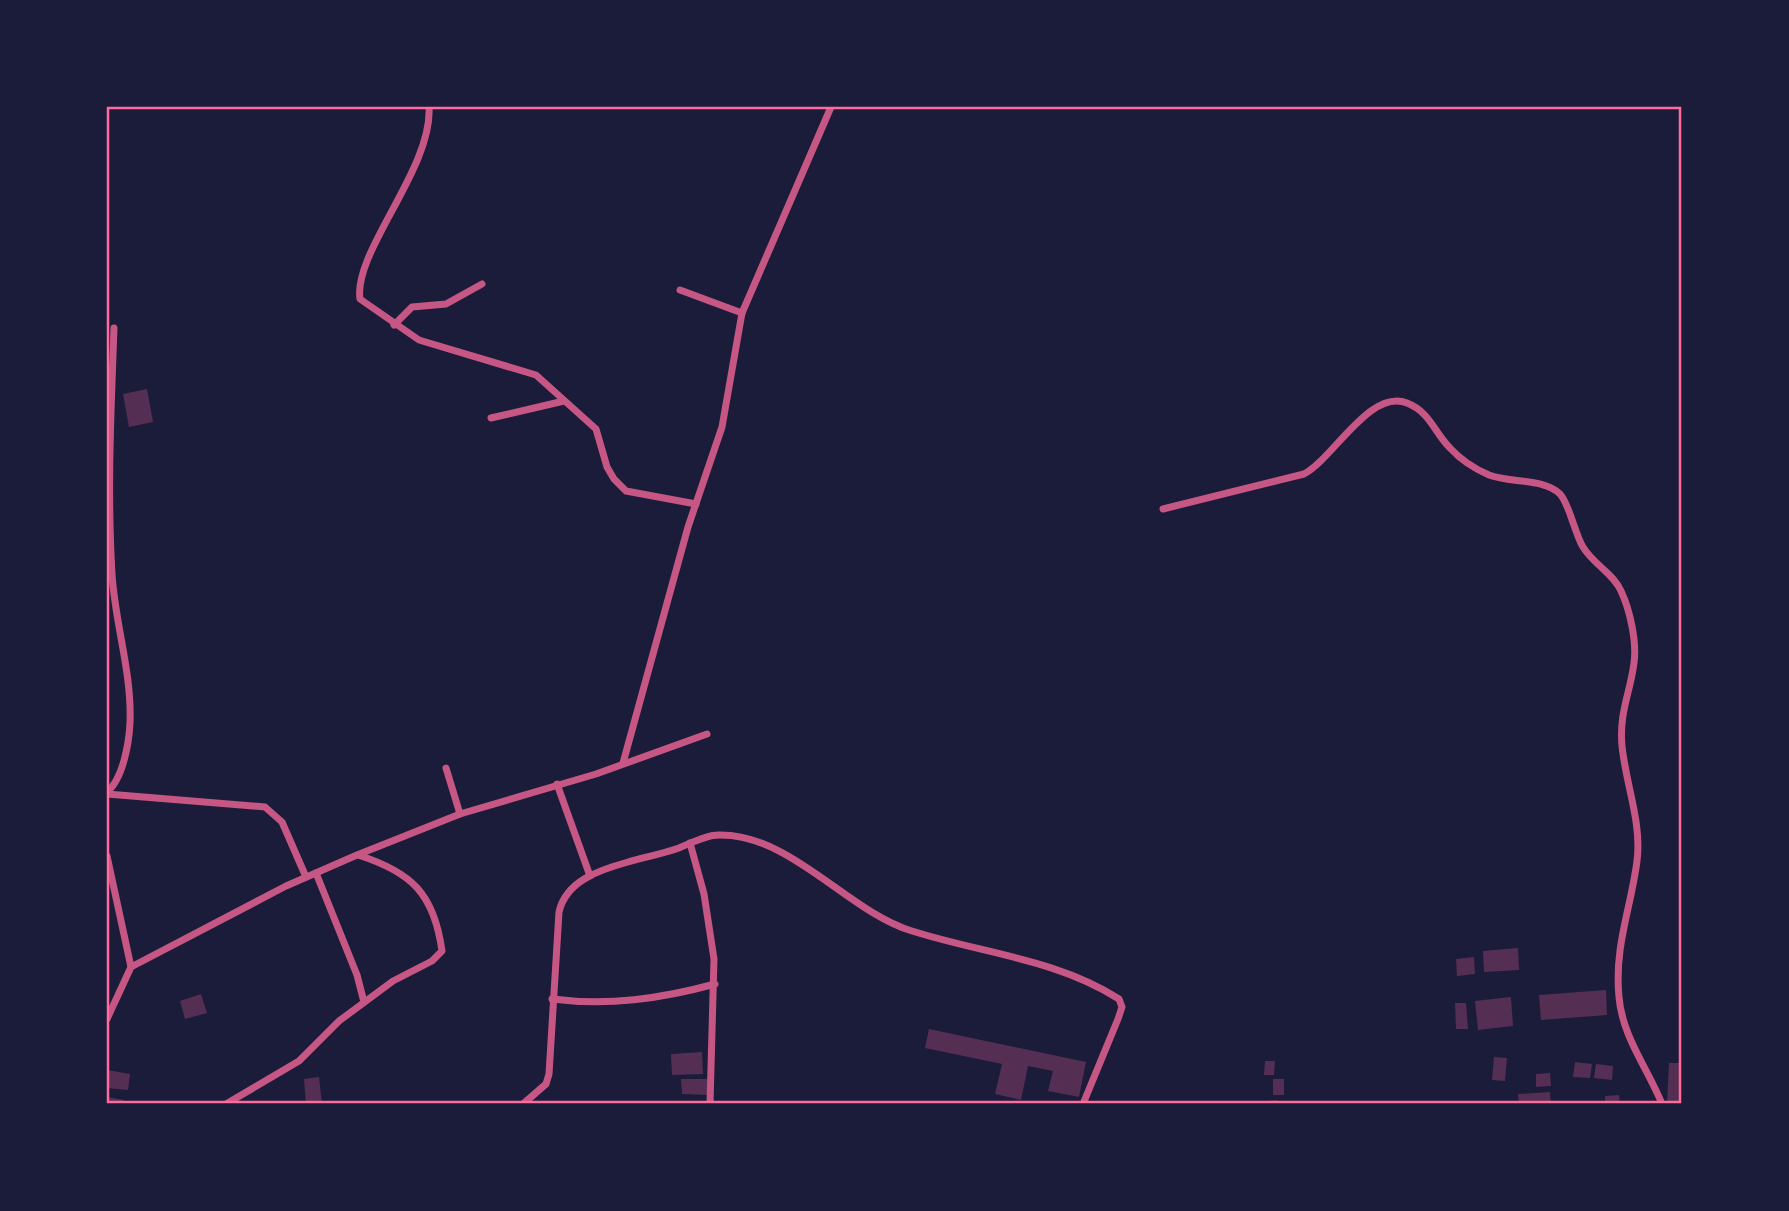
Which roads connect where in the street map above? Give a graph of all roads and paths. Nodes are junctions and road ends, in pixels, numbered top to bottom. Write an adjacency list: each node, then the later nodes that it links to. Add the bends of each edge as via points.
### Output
1 (429, 107): 6 (street, via 425,138 359,291 365,305)
2 (831, 107): 5 (street)
3 (482, 284): 6 (street, via 446,304 412,307)
4 (680, 290): 5 (street)
5 (742, 313): 10 (street, via 722,427)
6 (394, 325): 8 (street, via 437,348 536,375)
7 (114, 328): 12 (street)
8 (564, 401): 9 (street); 10 (street, via 596,429 607,467 626,491)
9 (491, 418)
10 (696, 504): 14 (street)
11 (1163, 509): 34 (street, via 1304,474 1351,428 1393,400 1424,411 1450,449 1481,471 1549,488 1561,496 1584,549 1621,591 1633,640 1622,744 1638,829 1637,862 1623,922 1619,999 1630,1040)
12 (109, 546): 17 (street, via 129,685 130,724 118,776)
13 (707, 734): 14 (street)
14 (623, 763): 16 (street)
15 (446, 768): 18 (street)
16 (557, 784): 18 (street); 23 (street)
17 (107, 793): 24 (street, via 265,807 286,829)
18 (460, 814): 20 (street)
19 (690, 843): 23 (street); 26 (street, via 711,930); 33 (street, via 723,835 761,843 910,931 1066,973 1119,999 1118,1019)
20 (357, 855): 22 (street); 28 (street, via 396,869 415,884 432,915 442,951)
21 (107, 856): 25 (street)
22 (316, 873): 24 (street); 28 (street)
23 (590, 876): 27 (street, via 570,888 562,900)
24 (306, 877): 25 (street)
25 (131, 967): 29 (street)
26 (715, 984): 27 (street, via 618,1003); 32 (street)
27 (552, 999): 31 (street, via 549,1074 546,1084)
28 (364, 1002): 30 (street, via 299,1061)
29 (107, 1019)
30 (226, 1104)
31 (523, 1104)
32 (710, 1104)
33 (1083, 1104)
34 (1662, 1104)

